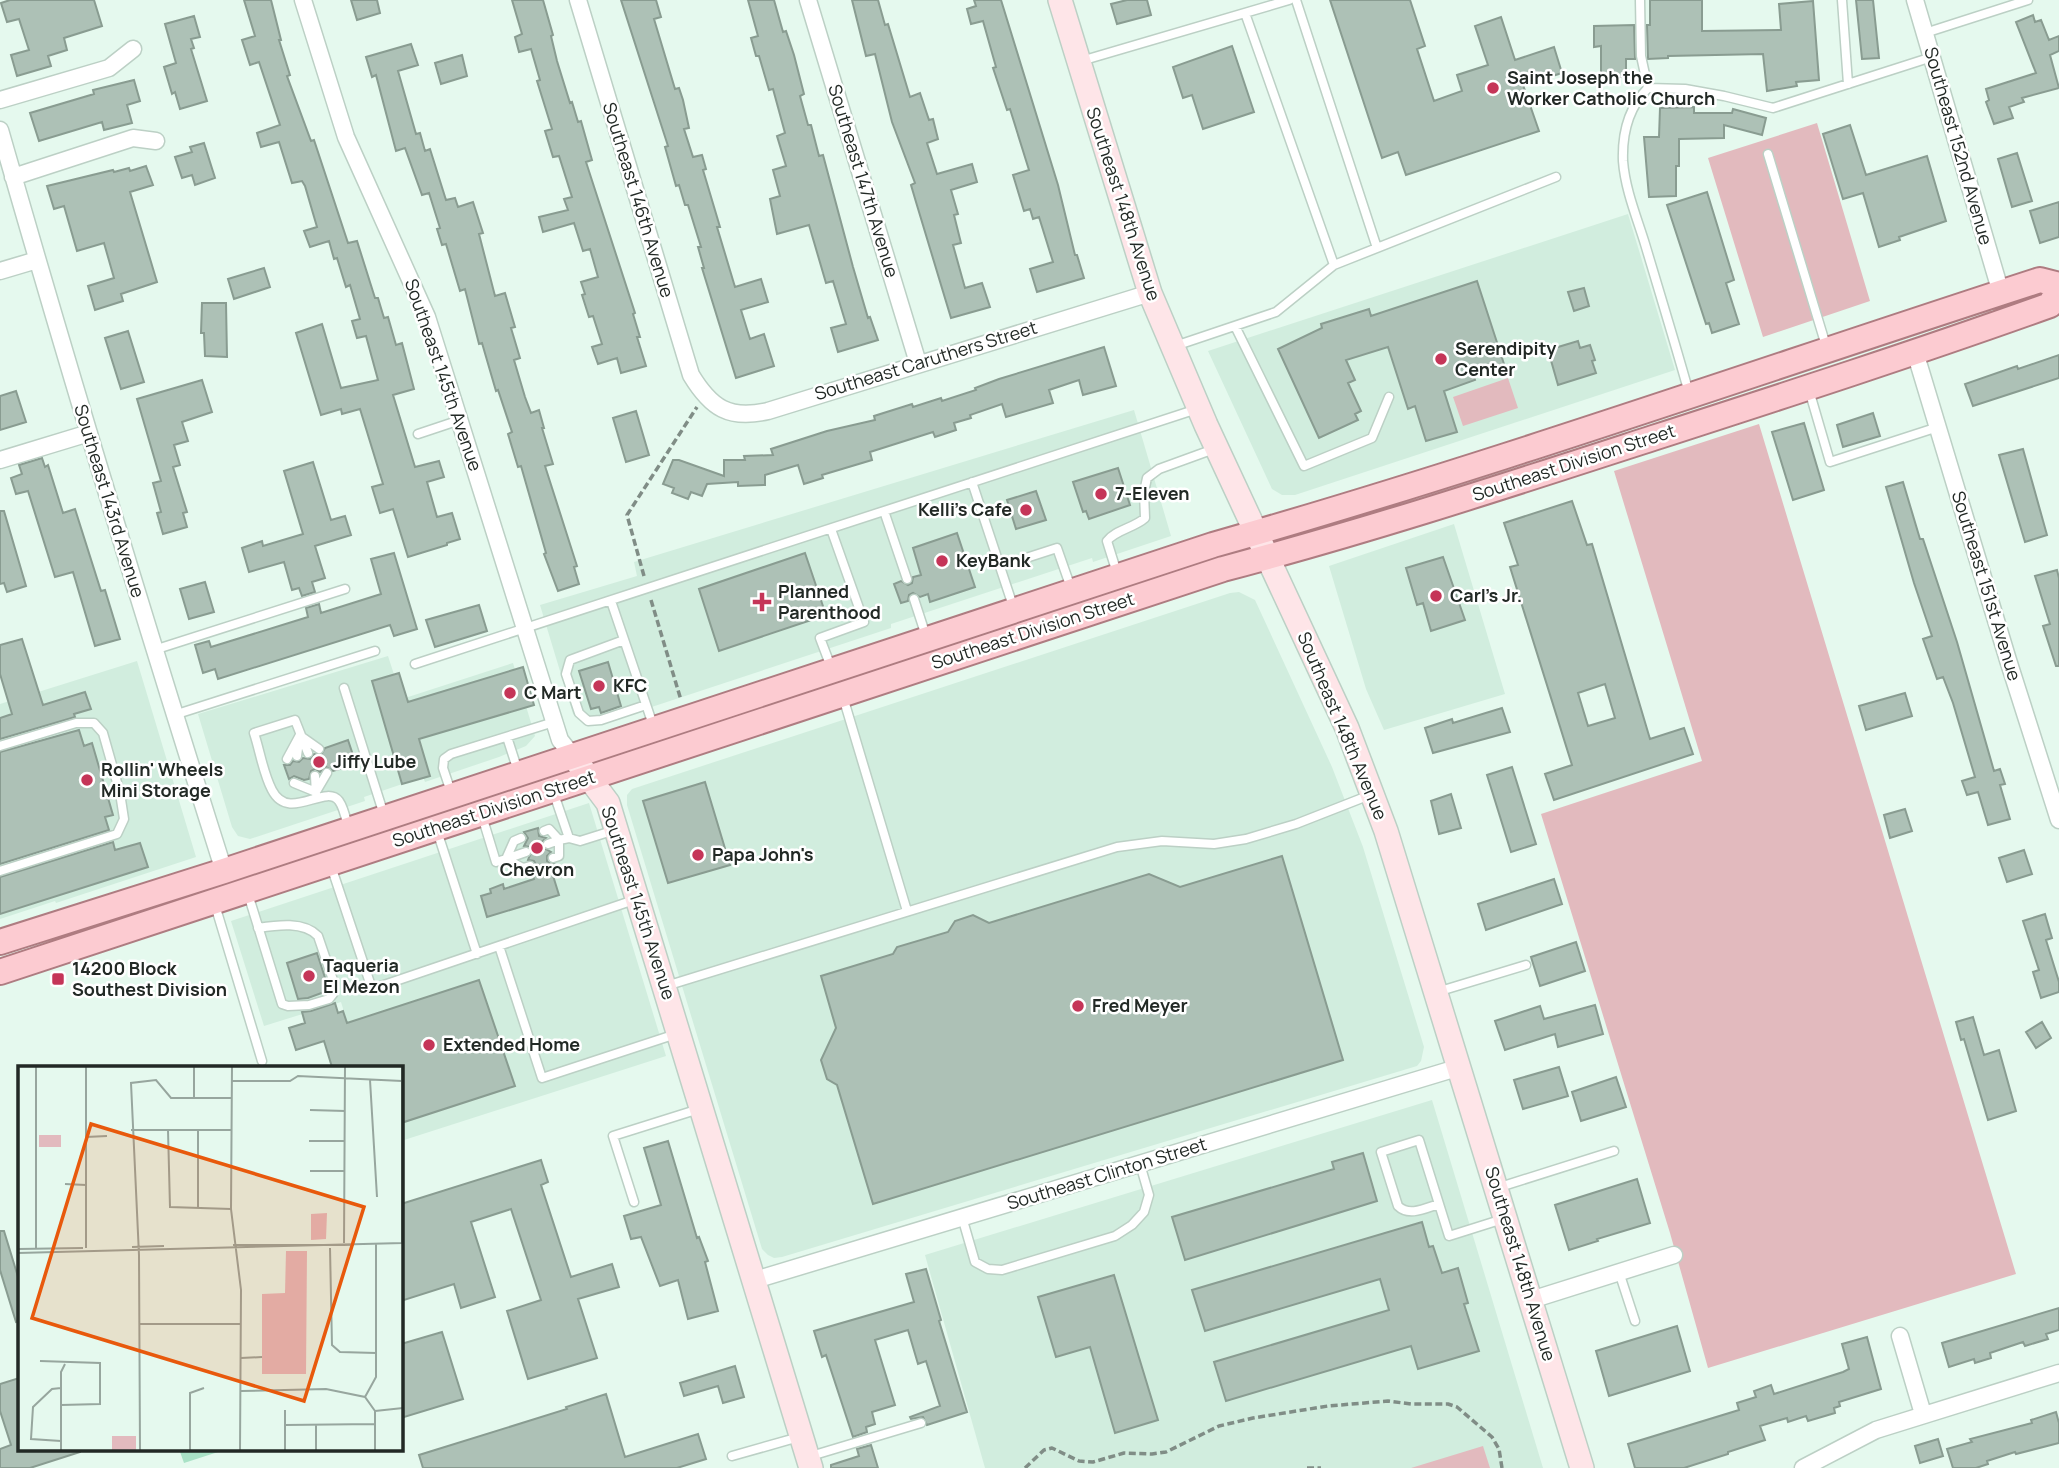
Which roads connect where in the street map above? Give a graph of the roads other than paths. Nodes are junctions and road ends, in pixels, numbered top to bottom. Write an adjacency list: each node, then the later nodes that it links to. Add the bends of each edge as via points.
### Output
1 (303, 0): 42 (street, Southeast 145th Avenue, via 346,137 427,317)
2 (578, 0): 39 (street, Southeast 146th Avenue, via 691,375)
3 (808, 0): 36 (street, Southeast 147th Avenue)
4 (1060, 0): 15 (main road, Southeast 148th Avenue)
5 (1289, 0): 11 (lane)
6 (1296, 0): 24 (lane)
7 (1640, 0): 17 (lane, via 1641,56)
8 (1842, 0): 16 (lane)
9 (1914, 0): 12 (street, Southeast 152nd Avenue)
10 (2028, 0): 12 (lane)
11 (1245, 13): 15 (lane); 26 (lane)
12 (1924, 33): 14 (street, Southeast 152nd Avenue)
13 (133, 49): 18 (street, via 109,68)
14 (1932, 57): 16 (lane); 30 (street, Southeast 152nd Avenue)
15 (1078, 61): 29 (main road, Southeast 148th Avenue)
16 (1848, 84): 17 (lane, via 1773,108 1685,89)
17 (1648, 88): 38 (lane, via 1628,117 1623,163)
18 (0, 100)
19 (0, 130): 22 (street, Southeast 143rd Avenue)
20 (156, 141): 22 (street, via 133,138)
21 (1768, 154): 34 (lane)
22 (13, 177): 25 (street, Southeast 143rd Avenue)
23 (1556, 177): 24 (lane)
24 (1377, 248): 26 (lane)
25 (37, 260): 27 (street); 44 (street, Southeast 143rd Avenue)
26 (1334, 265): 31 (lane, via 1276,312)
27 (0, 271)
28 (2059, 287): 30 (main road, Southeast Division Street, via 2040,280); 32 (main road, Southeast Division Street, via 2050,305)
29 (1150, 293): 33 (main road, Southeast 148th Avenue); 36 (street, Southeast Caruthers Street)
30 (2001, 293): 32 (main road); 34 (main road, Southeast Division Street)
31 (1235, 326): 33 (lane); 40 (lane, via 1304,466 1372,438)
32 (1984, 329): 35 (main road, Southeast Division Street)
33 (1172, 347): 41 (main road, Southeast 148th Avenue)
34 (1827, 350): 38 (main road, Southeast Division Street)
35 (1915, 352): 37 (main road, Southeast Division Street); 43 (street, Southeast 151st Avenue)
36 (918, 363): 39 (street, Southeast Caruthers Street, via 748,415 718,407)
37 (1808, 387): 43 (lane, via 1830,462); 52 (main road, Southeast Division Street)
38 (1690, 395): 51 (main road, Southeast Division Street)
39 (704, 397)
40 (1389, 397)
41 (1199, 408): 46 (main road, Southeast 148th Avenue); 48 (lane)
42 (460, 420): 45 (lane); 61 (street, Southeast 145th Avenue)
43 (1938, 427): 93 (street, Southeast 151st Avenue)
44 (89, 433): 47 (street); 64 (street, Southeast 143rd Avenue)
45 (418, 434)
46 (1217, 448): 51 (main road, Southeast 148th Avenue); 54 (lane, via 1159,469 1147,478 1145,518 1107,541)
47 (0, 460)
48 (972, 482): 49 (lane); 60 (lane)
49 (884, 511): 50 (lane); 55 (lane)
50 (831, 529): 59 (lane); 67 (lane, via 864,622 820,638)
51 (1257, 532): 52 (main road, Southeast 148th Avenue); 54 (main road, Southeast Division Street)
52 (1267, 557): 69 (main road, Southeast Division Street); 88 (main road, Southeast 148th Avenue, via 1347,728)
53 (1026, 558): 57 (lane, via 1057,548)
54 (1117, 576): 57 (main road, Southeast Division Street)
55 (907, 579)
56 (345, 589): 64 (lane)
57 (1072, 591): 60 (main road, Southeast Division Street)
58 (914, 599): 62 (lane)
59 (611, 601): 61 (lane); 63 (lane)
60 (1014, 610): 62 (main road, Southeast Division Street)
61 (524, 629): 66 (lane); 72 (street, Southeast 145th Avenue)
62 (927, 639): 67 (main road, Southeast Division Street)
63 (624, 640): 71 (lane); 71 (lane, via 570,660 566,674 579,713 588,720)
64 (155, 650): 70 (street, Southeast 143rd Avenue)
65 (375, 651): 70 (lane)
66 (415, 664)
67 (832, 670): 71 (main road, Southeast Division Street, via 686,718)
68 (344, 688): 92 (lane)
69 (842, 694): 84 (main road, Southeast Division Street); 112 (lane)
70 (174, 715): 108 (street, Southeast 143rd Avenue)
71 (650, 717): 78 (main road, Southeast Division Street)
72 (554, 722): 74 (lane); 78 (street, Southeast 145th Avenue)
73 (300, 735): 76 (lane); 77 (lane); 79 (lane); 80 (lane); 90 (lane, via 295,720 254,733 272,792 294,805)
74 (507, 737): 82 (lane); 89 (lane, via 444,759)
75 (0, 747): 107 (lane, via 76,723 94,723 103,733 124,819 117,834)
76 (319, 749)
77 (308, 753)
78 (572, 755): 82 (main road, Southeast Division Street); 84 (main road, Southeast 145th Avenue)
79 (297, 756)
80 (287, 759)
81 (327, 773): 90 (lane)
82 (519, 773): 89 (main road, Southeast Division Street)
83 (315, 776): 90 (lane)
84 (589, 777): 87 (main road, Southeast Division Street); 96 (main road, Southeast 145th Avenue, via 608,803)
85 (304, 780): 90 (lane)
86 (294, 783): 90 (lane)
87 (552, 789): 91 (main road, Southeast Division Street); 99 (lane)
88 (1372, 794): 112 (lane, via 1246,839 1117,847); 121 (main road, Southeast 148th Avenue)
89 (452, 795): 92 (main road, Southeast Division Street)
90 (316, 796): 95 (lane, via 337,799)
91 (481, 814): 94 (main road, Southeast Division Street); 104 (lane, via 496,862)
92 (384, 818): 95 (main road, Southeast Division Street)
93 (2059, 820)
94 (436, 828): 105 (main road, Southeast Division Street); 117 (lane)
95 (349, 830): 108 (main road, Southeast Division Street)
96 (616, 830): 99 (lane, via 580,841); 110 (main road, Southeast 145th Avenue)
97 (544, 831): 100 (lane, via 550,829)
98 (521, 838): 104 (lane, via 514,841)
99 (569, 838): 100 (lane)
100 (559, 840): 101 (lane); 103 (lane, via 559,856)
101 (548, 844)
102 (526, 852): 104 (lane)
103 (553, 858)
104 (506, 859): 106 (lane, via 523,868)
105 (330, 863): 109 (main road, Southeast Division Street); 117 (lane, via 372,989)
106 (530, 866)
107 (0, 871)
108 (224, 871): 113 (main road, via 211,889); 115 (main road, Southeast Division Street)
109 (247, 891): 111 (main road, Southeast Division Street); 114 (lane)
110 (638, 899): 116 (lane); 120 (main road, Southeast 145th Avenue)
111 (214, 902): 113 (main road, Southeast Division Street); 123 (lane)
112 (907, 911): 120 (lane)
113 (149, 923): 119 (main road, Southeast Division Street)
114 (258, 928): 114 (lane, via 282,1004 299,1007 330,999 334,983 314,932 293,926)
115 (0, 942)
116 (499, 946): 117 (lane); 122 (lane, via 542,1078)
117 (477, 954)
118 (1526, 965): 121 (lane)
119 (0, 972)
120 (664, 986): 122 (main road, Southeast 145th Avenue)
121 (1437, 992): 124 (main road, Southeast 148th Avenue)
122 (679, 1033): 125 (main road, Southeast 145th Avenue)
123 (262, 1061)
124 (1460, 1067): 127 (street, Southeast Clinton Street); 128 (main road, Southeast 148th Avenue)
125 (702, 1108): 129 (lane, via 613,1136); 135 (main road, Southeast 145th Avenue)
126 (1614, 1151): 128 (lane)
127 (1140, 1164): 131 (street, Southeast Clinton Street); 131 (lane, via 1149,1195 1144,1212 1132,1225 1115,1236 1002,1270 975,1262)
128 (1497, 1188): 132 (main road, Southeast 148th Avenue)
129 (634, 1202)
130 (1439, 1204): 130 (lane, via 1419,1140 1381,1152 1402,1211); 132 (lane, via 1449,1236)
131 (961, 1217): 135 (street, Southeast Clinton Street)
132 (1506, 1218): 136 (main road, Southeast 148th Avenue)
133 (1674, 1255): 134 (street)
134 (1619, 1272): 136 (street); 137 (lane)
135 (755, 1280): 142 (main road, Southeast 145th Avenue)
136 (1531, 1300): 144 (main road, Southeast 148th Avenue)
137 (1635, 1321)
138 (1900, 1336): 140 (street)
139 (2059, 1373): 140 (street)
140 (1923, 1414): 145 (street, via 1876,1430)
141 (921, 1423): 142 (lane)
142 (807, 1454): 143 (lane)
143 (732, 1456)
144 (1582, 1468)
145 (1803, 1468)

